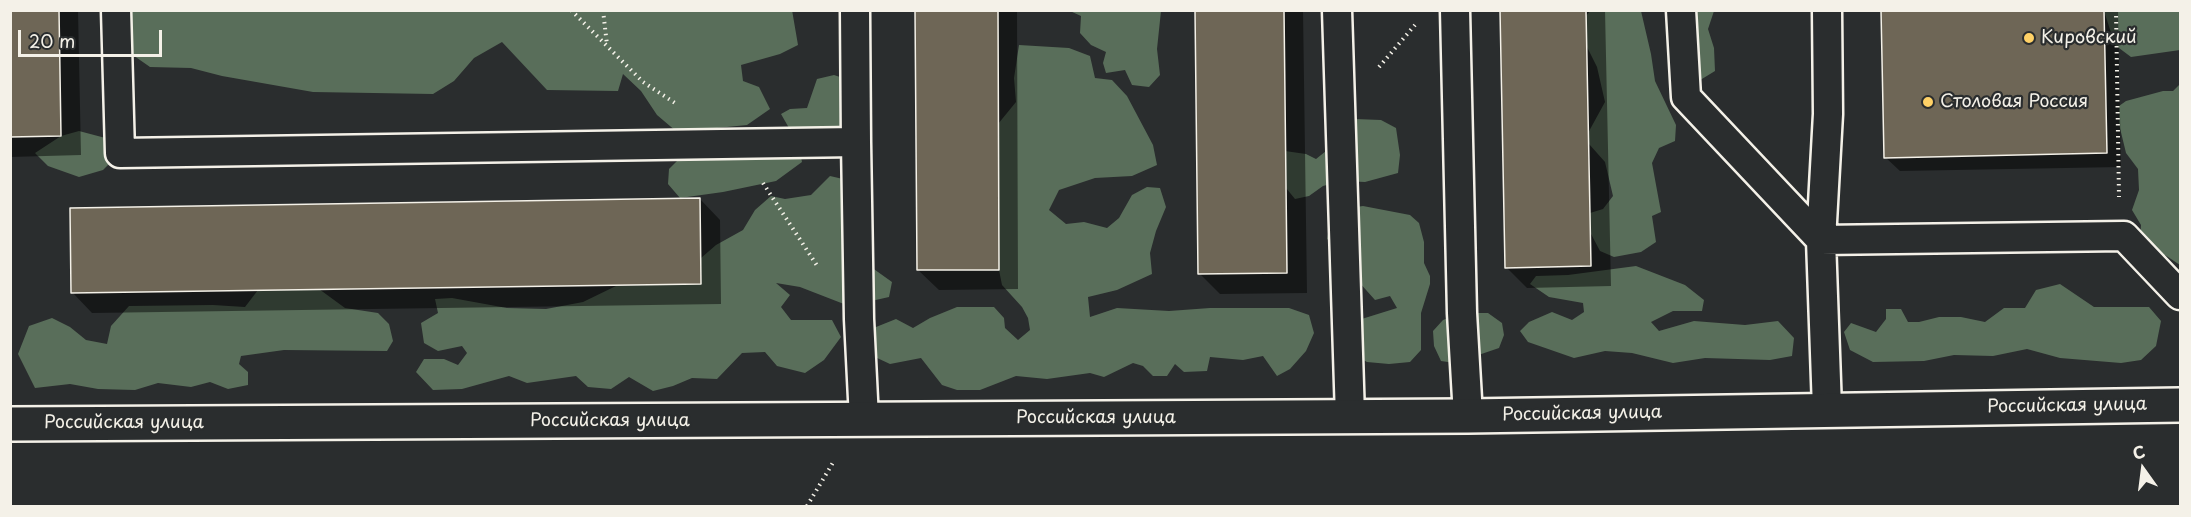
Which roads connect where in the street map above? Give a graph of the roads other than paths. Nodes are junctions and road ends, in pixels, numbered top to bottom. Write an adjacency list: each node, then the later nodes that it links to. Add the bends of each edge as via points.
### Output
1 (116, 10): 7 (lane, via 120,153)
2 (855, 10): 7 (lane)
3 (1337, 10): 13 (lane)
4 (1455, 10): 12 (lane)
5 (1682, 10): 8 (lane, via 1686,97)
6 (1827, 10): 8 (lane)
7 (856, 142): 14 (lane)
8 (1821, 240): 9 (lane, via 2124,236); 11 (lane)
9 (2181, 295)
10 (2181, 405): 11 (main road, Российская улица)
11 (1827, 409): 12 (main road, Российская улица)
12 (1468, 416): 13 (main road, Российская улица)
13 (1350, 417): 14 (main road, Российская улица)
14 (864, 419): 15 (main road, Российская улица)
15 (10, 424)

